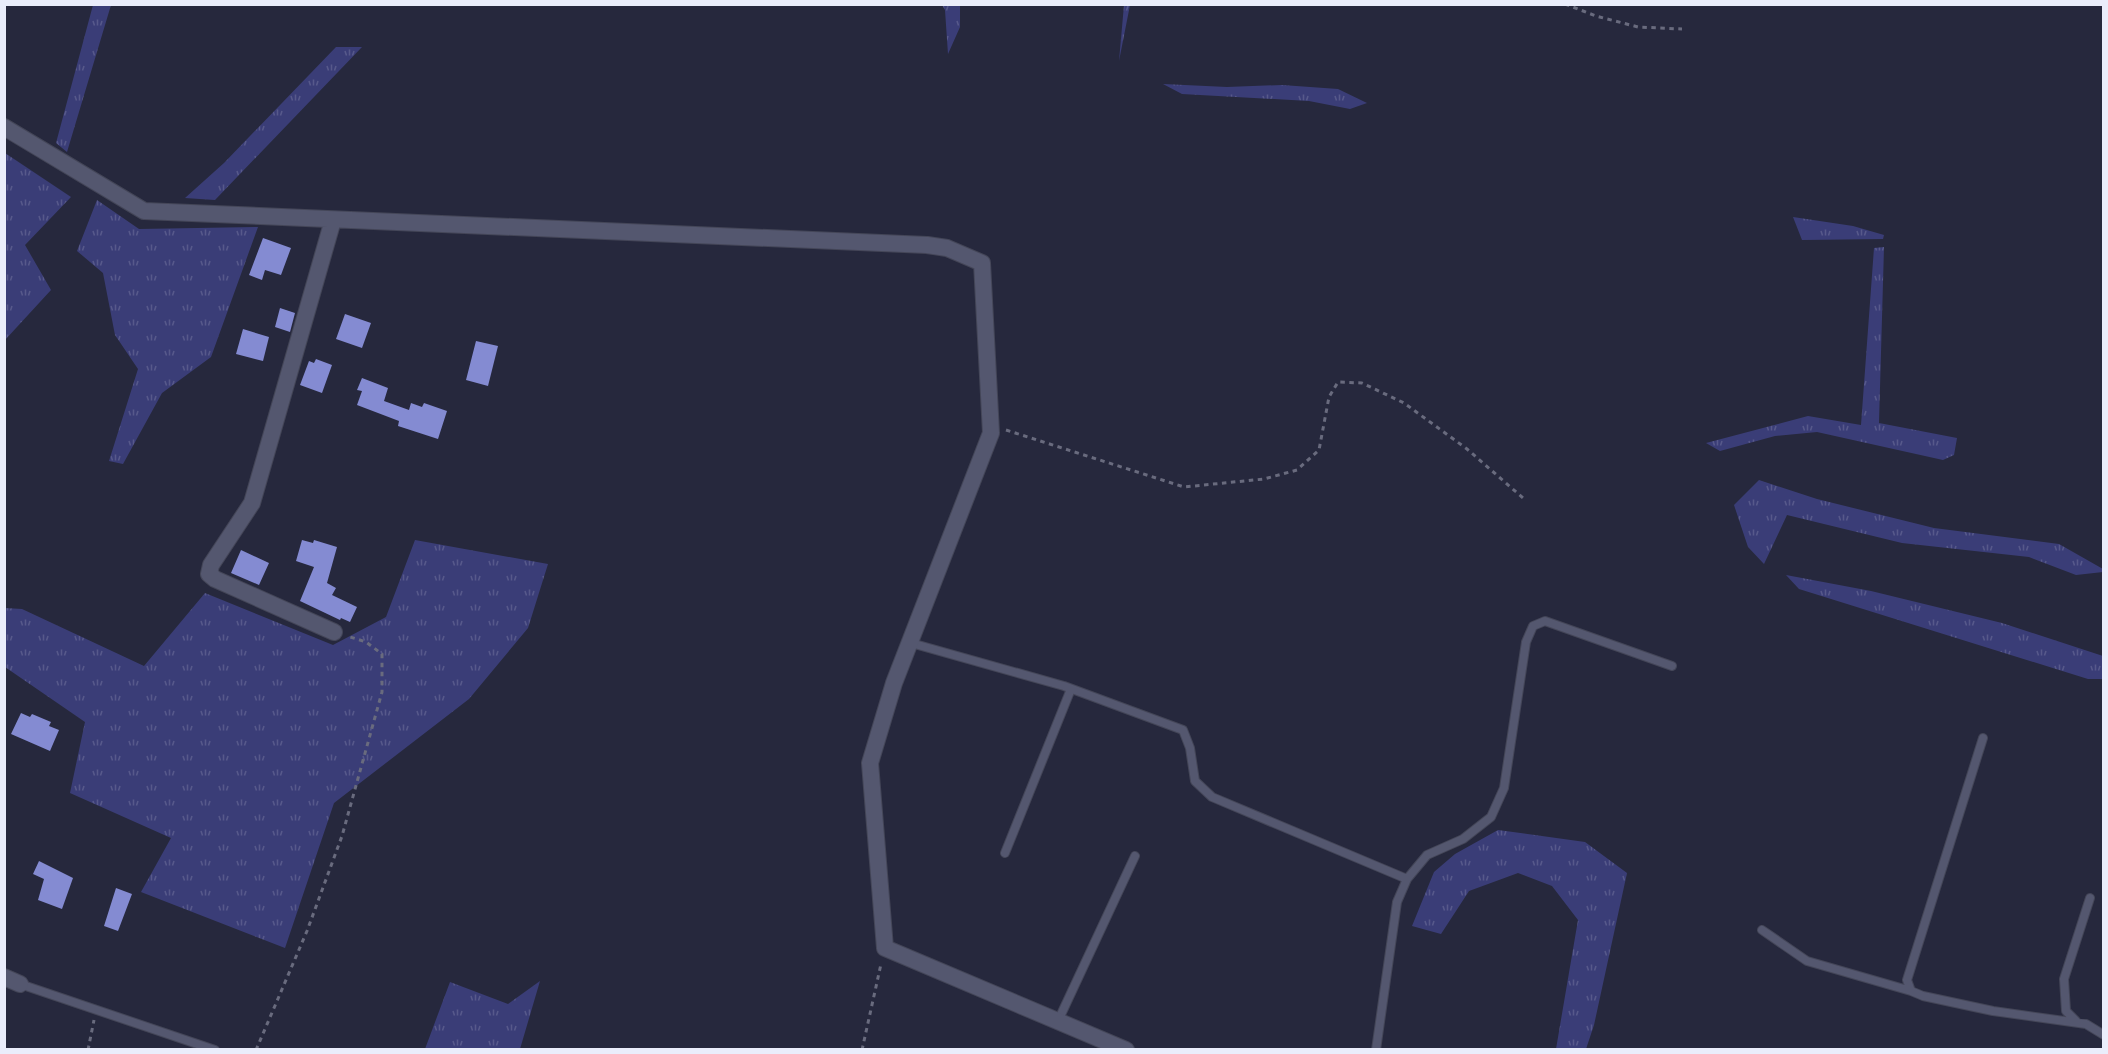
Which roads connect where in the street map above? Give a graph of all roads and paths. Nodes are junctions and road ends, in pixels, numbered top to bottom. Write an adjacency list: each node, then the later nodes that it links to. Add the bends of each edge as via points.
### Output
1 (1565, 4): 2 (path, via 1638,27)
2 (1682, 29)
3 (4, 127): 4 (street, via 144,211)
4 (333, 220): 5 (street, via 947,248 982,263); 7 (street, via 252,503 209,574)
5 (991, 425): 6 (path, via 1184,487 1217,485 1297,470 1318,450 1329,397 1338,382 1362,383 1404,403 1467,449); 8 (street)
6 (1522, 498)
7 (334, 632): 26 (path, via 366,642 382,654 382,692 342,836)
8 (911, 643): 10 (lane); 17 (street, via 894,683 870,762)
9 (1672, 666): 14 (lane, via 1545,621 1533,626 1526,642 1504,788 1491,817 1463,839 1427,855)
10 (1071, 689): 12 (lane); 14 (lane, via 1182,730 1190,748 1195,782 1212,796)
11 (1983, 738): 19 (lane, via 1907,980)
12 (1005, 853)
13 (1136, 856): 21 (lane)
14 (1407, 879): 29 (lane, via 1397,902)
15 (2090, 898): 22 (lane, via 2064,980 2066,1011)
16 (1762, 930): 19 (lane, via 1807,961)
17 (885, 948): 21 (street); 27 (path)
18 (12, 981): 20 (lane)
19 (1911, 991): 22 (lane, via 1993,1011)
20 (96, 1010): 24 (path); 25 (lane)
21 (1058, 1021): 28 (street)
22 (2076, 1022): 23 (lane)
23 (2103, 1035)
24 (87, 1050)
25 (215, 1050)
26 (256, 1050)
27 (862, 1050)
28 (1126, 1050)
29 (1376, 1050)

